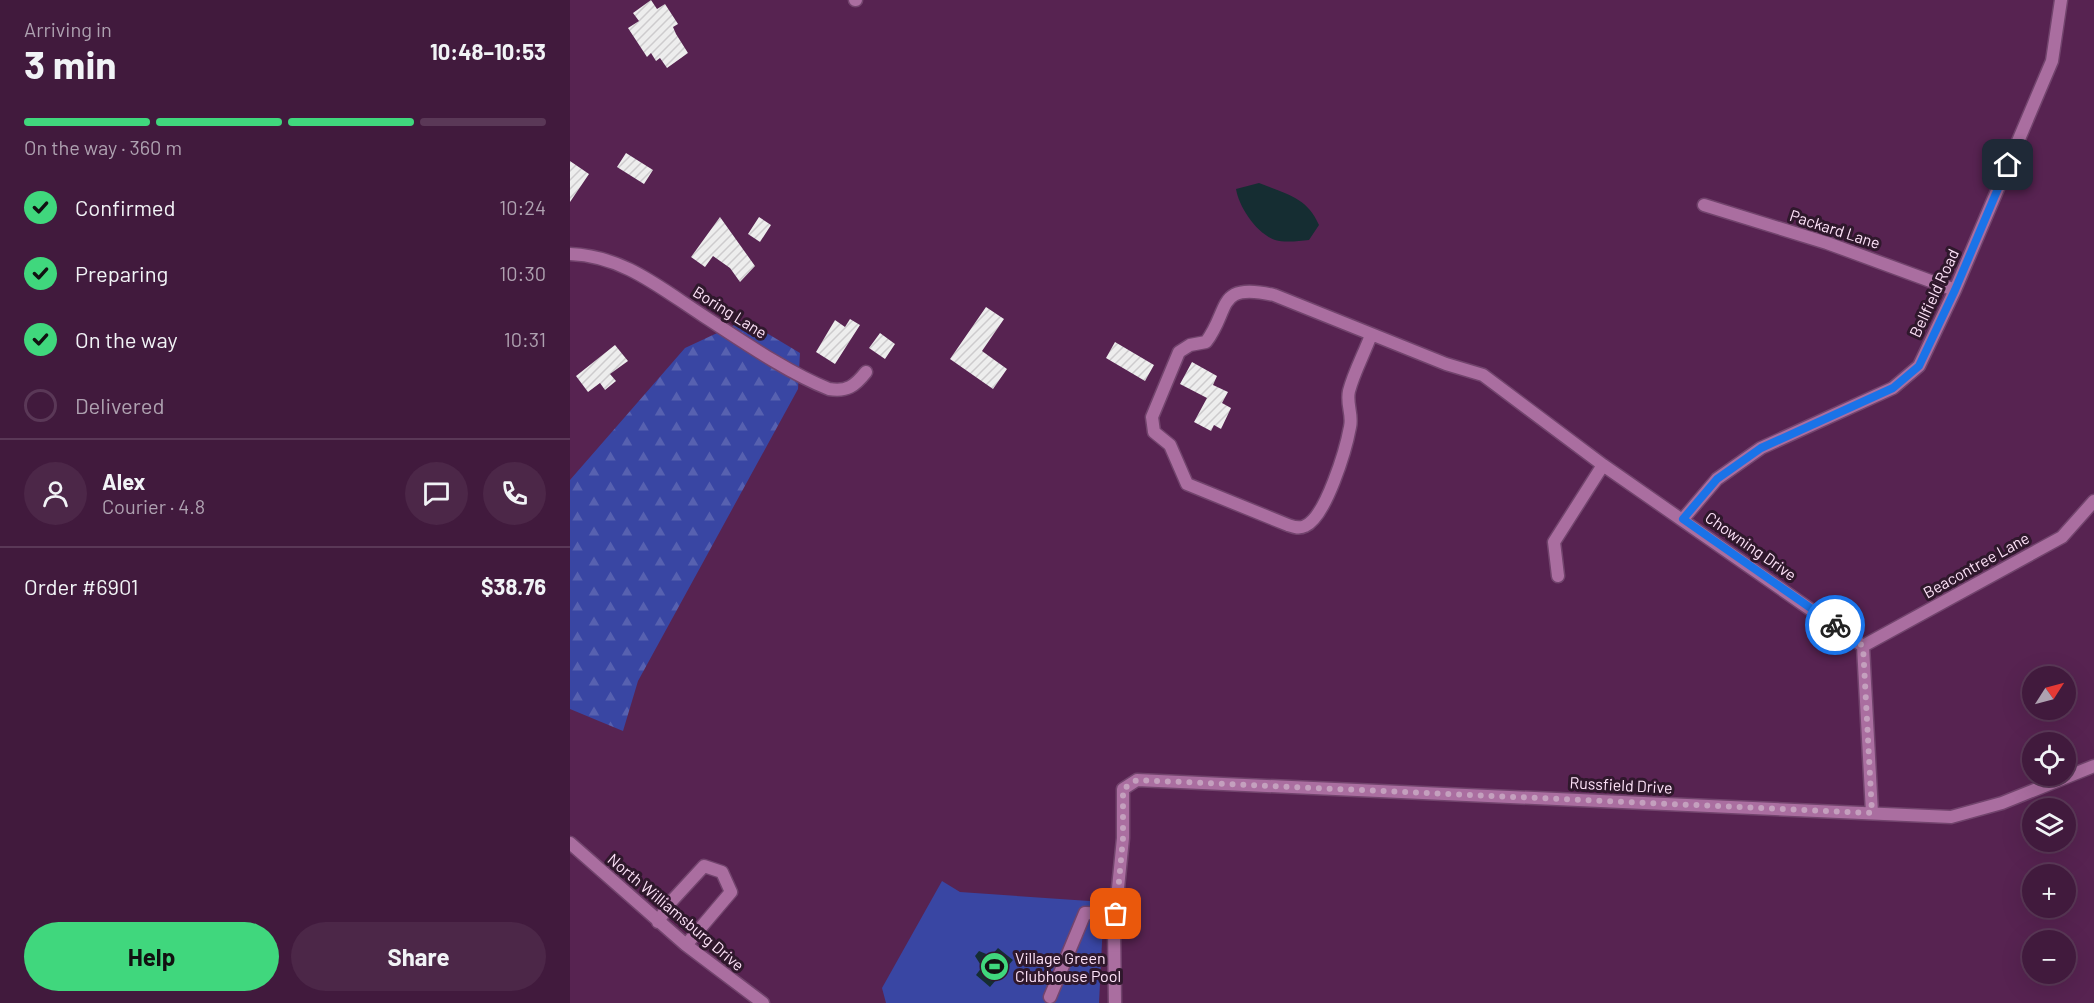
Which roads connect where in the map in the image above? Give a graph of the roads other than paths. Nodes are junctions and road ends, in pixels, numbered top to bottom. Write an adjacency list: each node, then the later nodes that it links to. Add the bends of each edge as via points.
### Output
1 (2061, 0): 4 (street, Bellfield Road, via 2052,61)
2 (1704, 205): 4 (street, Packard Lane, via 1827,243)
3 (570, 254): 6 (street, Boring Lane, via 631,268 829,389 854,387)
4 (1955, 290): 9 (street, Bellfield Road, via 1919,366 1893,388 1761,448 1717,479)
5 (1371, 335): 5 (street, via 1274,295 1256,291 1232,296 1225,302 1206,342 1179,352 1152,417 1154,432 1170,445 1187,484 1287,525 1307,525 1317,517 1336,473 1351,424 1349,391); 7 (street, Chowning Drive, via 1483,375)
6 (866, 372)
7 (1603, 465): 9 (street, Chowning Drive); 10 (street, via 1554,542)
8 (2094, 501): 11 (street, Beacontree Lane, via 2062,537)
9 (1683, 519): 11 (street, Chowning Drive)
10 (1558, 576)
11 (1863, 646): 13 (street)
12 (2094, 766): 13 (street, Russfield Drive, via 2002,803 1951,817)
13 (1872, 813): 15 (street, Russfield Drive, via 1137,780 1123,789)
14 (570, 843): 16 (street, North Williamsburg Drive)
15 (1116, 914): 18 (street, via 1085,913); 20 (street)
16 (658, 922): 17 (street, North Williamsburg Drive); 17 (street, via 704,866 722,872 730,891)
17 (686, 945): 19 (street, North Williamsburg Drive)
18 (1050, 997)
19 (763, 1003)
20 (1115, 1003)

